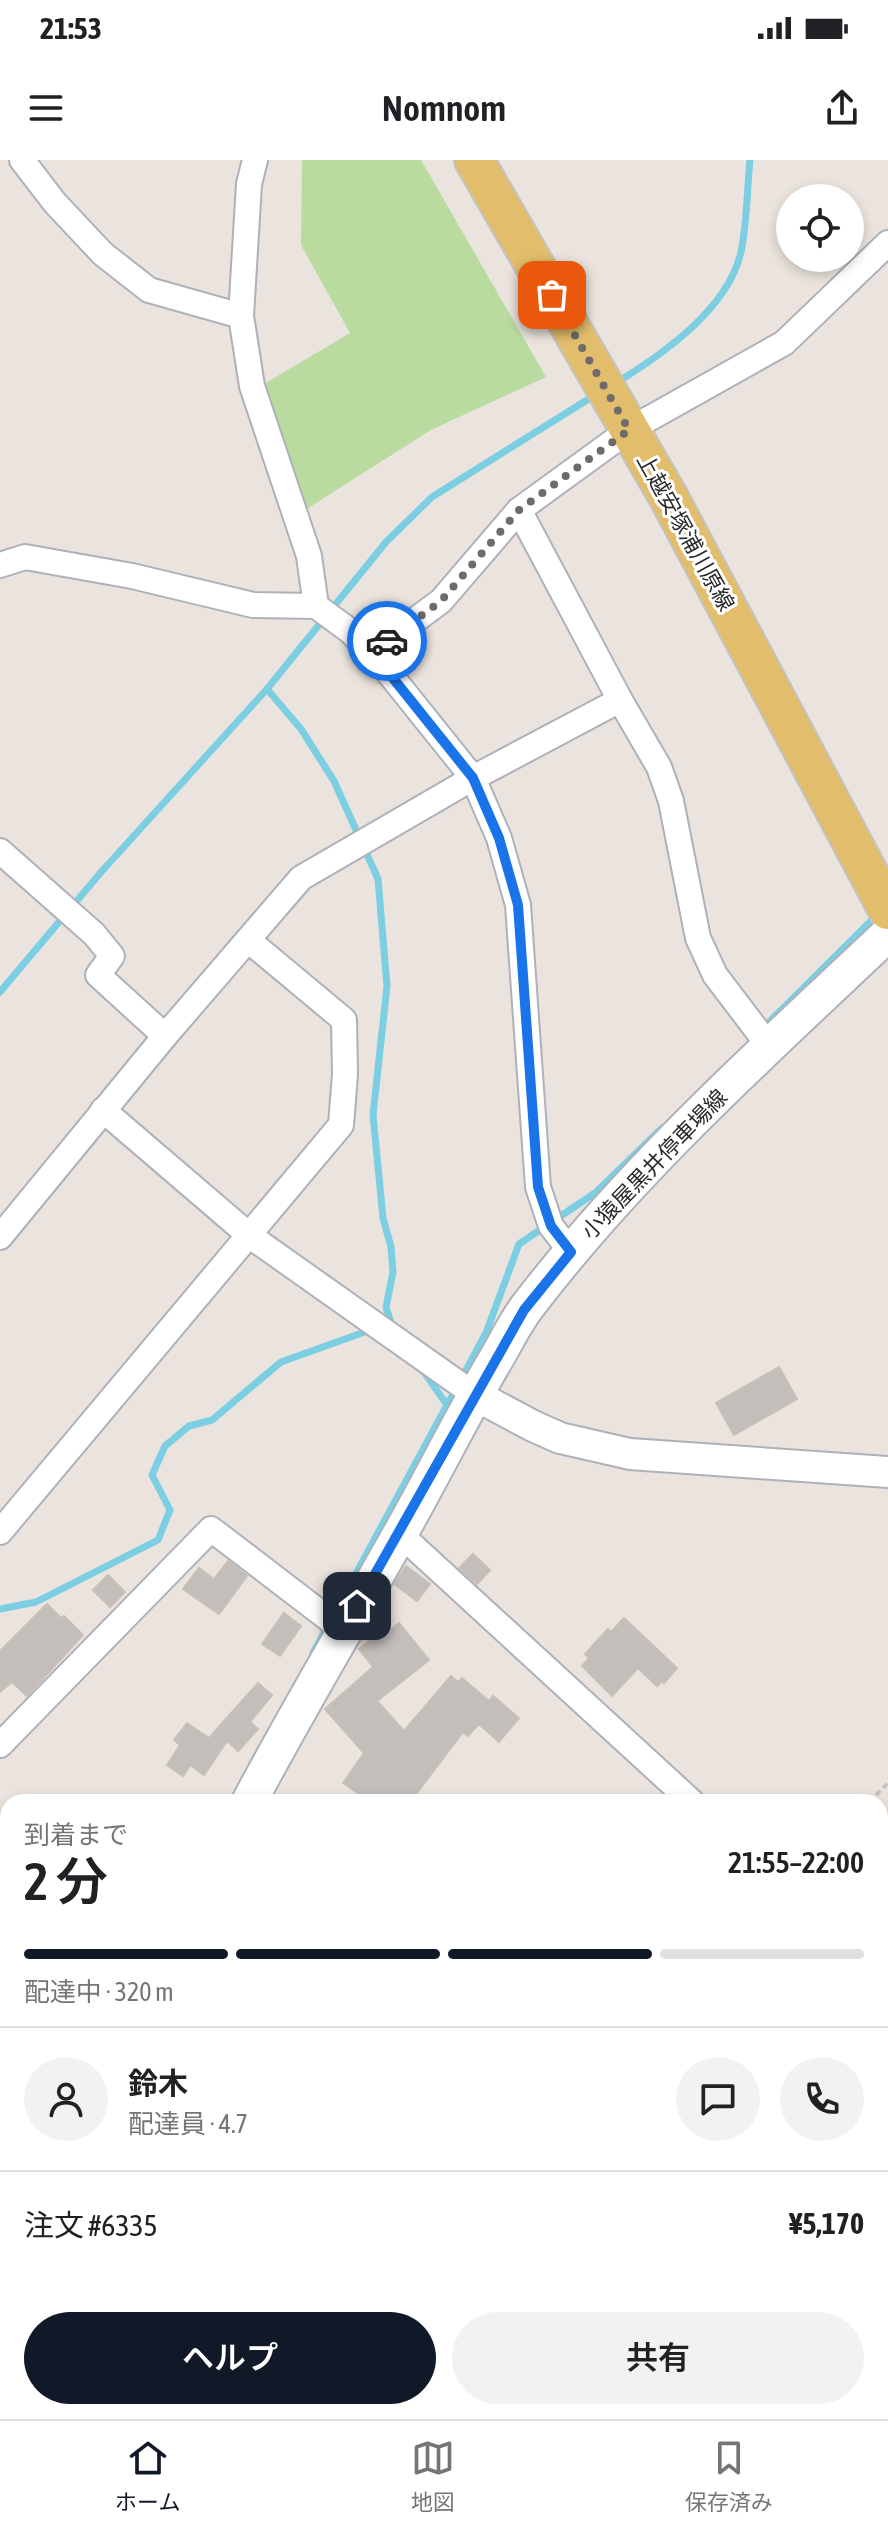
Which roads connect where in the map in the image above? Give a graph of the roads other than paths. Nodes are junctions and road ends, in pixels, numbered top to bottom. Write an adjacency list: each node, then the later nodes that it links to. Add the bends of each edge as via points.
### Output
1 (22, 160): 5 (street, via 103,254 149,290)
2 (255, 160): 5 (street)
3 (474, 160): 6 (main road, 上越安塚浦川原線)
4 (888, 243): 6 (street, via 784,343)
5 (241, 316): 9 (street, via 252,386 309,556)
6 (629, 430): 7 (street); 14 (main road, 上越安塚浦川原線)
7 (519, 510): 10 (street, via 441,601); 11 (street)
8 (0, 565): 9 (street, via 25,557 253,605)
9 (316, 606): 10 (street)
10 (372, 652): 12 (street)
11 (620, 700): 12 (street); 18 (street, via 659,767 671,801 698,938 715,975)
12 (473, 778): 16 (street, via 301,878); 22 (street, via 499,838 518,905 538,1187 551,1226)
13 (0, 851): 17 (street, via 94,934 112,956 98,975)
14 (888, 910)
15 (888, 934): 18 (main road, 小猿屋黒井停車場線)
16 (248, 940): 17 (street); 20 (street, via 344,1020 345,1074 341,1125)
17 (165, 1036): 19 (street)
18 (769, 1046): 22 (main road, 小猿屋黒井停車場線)
19 (103, 1110): 20 (street); 21 (street)
20 (250, 1236): 23 (street); 25 (street)
21 (0, 1237)
22 (571, 1252): 23 (main road, 小猿屋黒井停車場線, via 524,1310)
23 (475, 1395): 24 (street, via 560,1438 630,1454); 26 (main road, 小猿屋黒井停車場線)
24 (888, 1472)
25 (0, 1532)
26 (400, 1534): 27 (main road, 小猿屋黒井停車場線); 30 (street)
27 (343, 1630): 28 (street, via 211,1529); 29 (main road, 小猿屋黒井停車場線)
28 (0, 1745)
29 (253, 1794)
30 (683, 1794)

